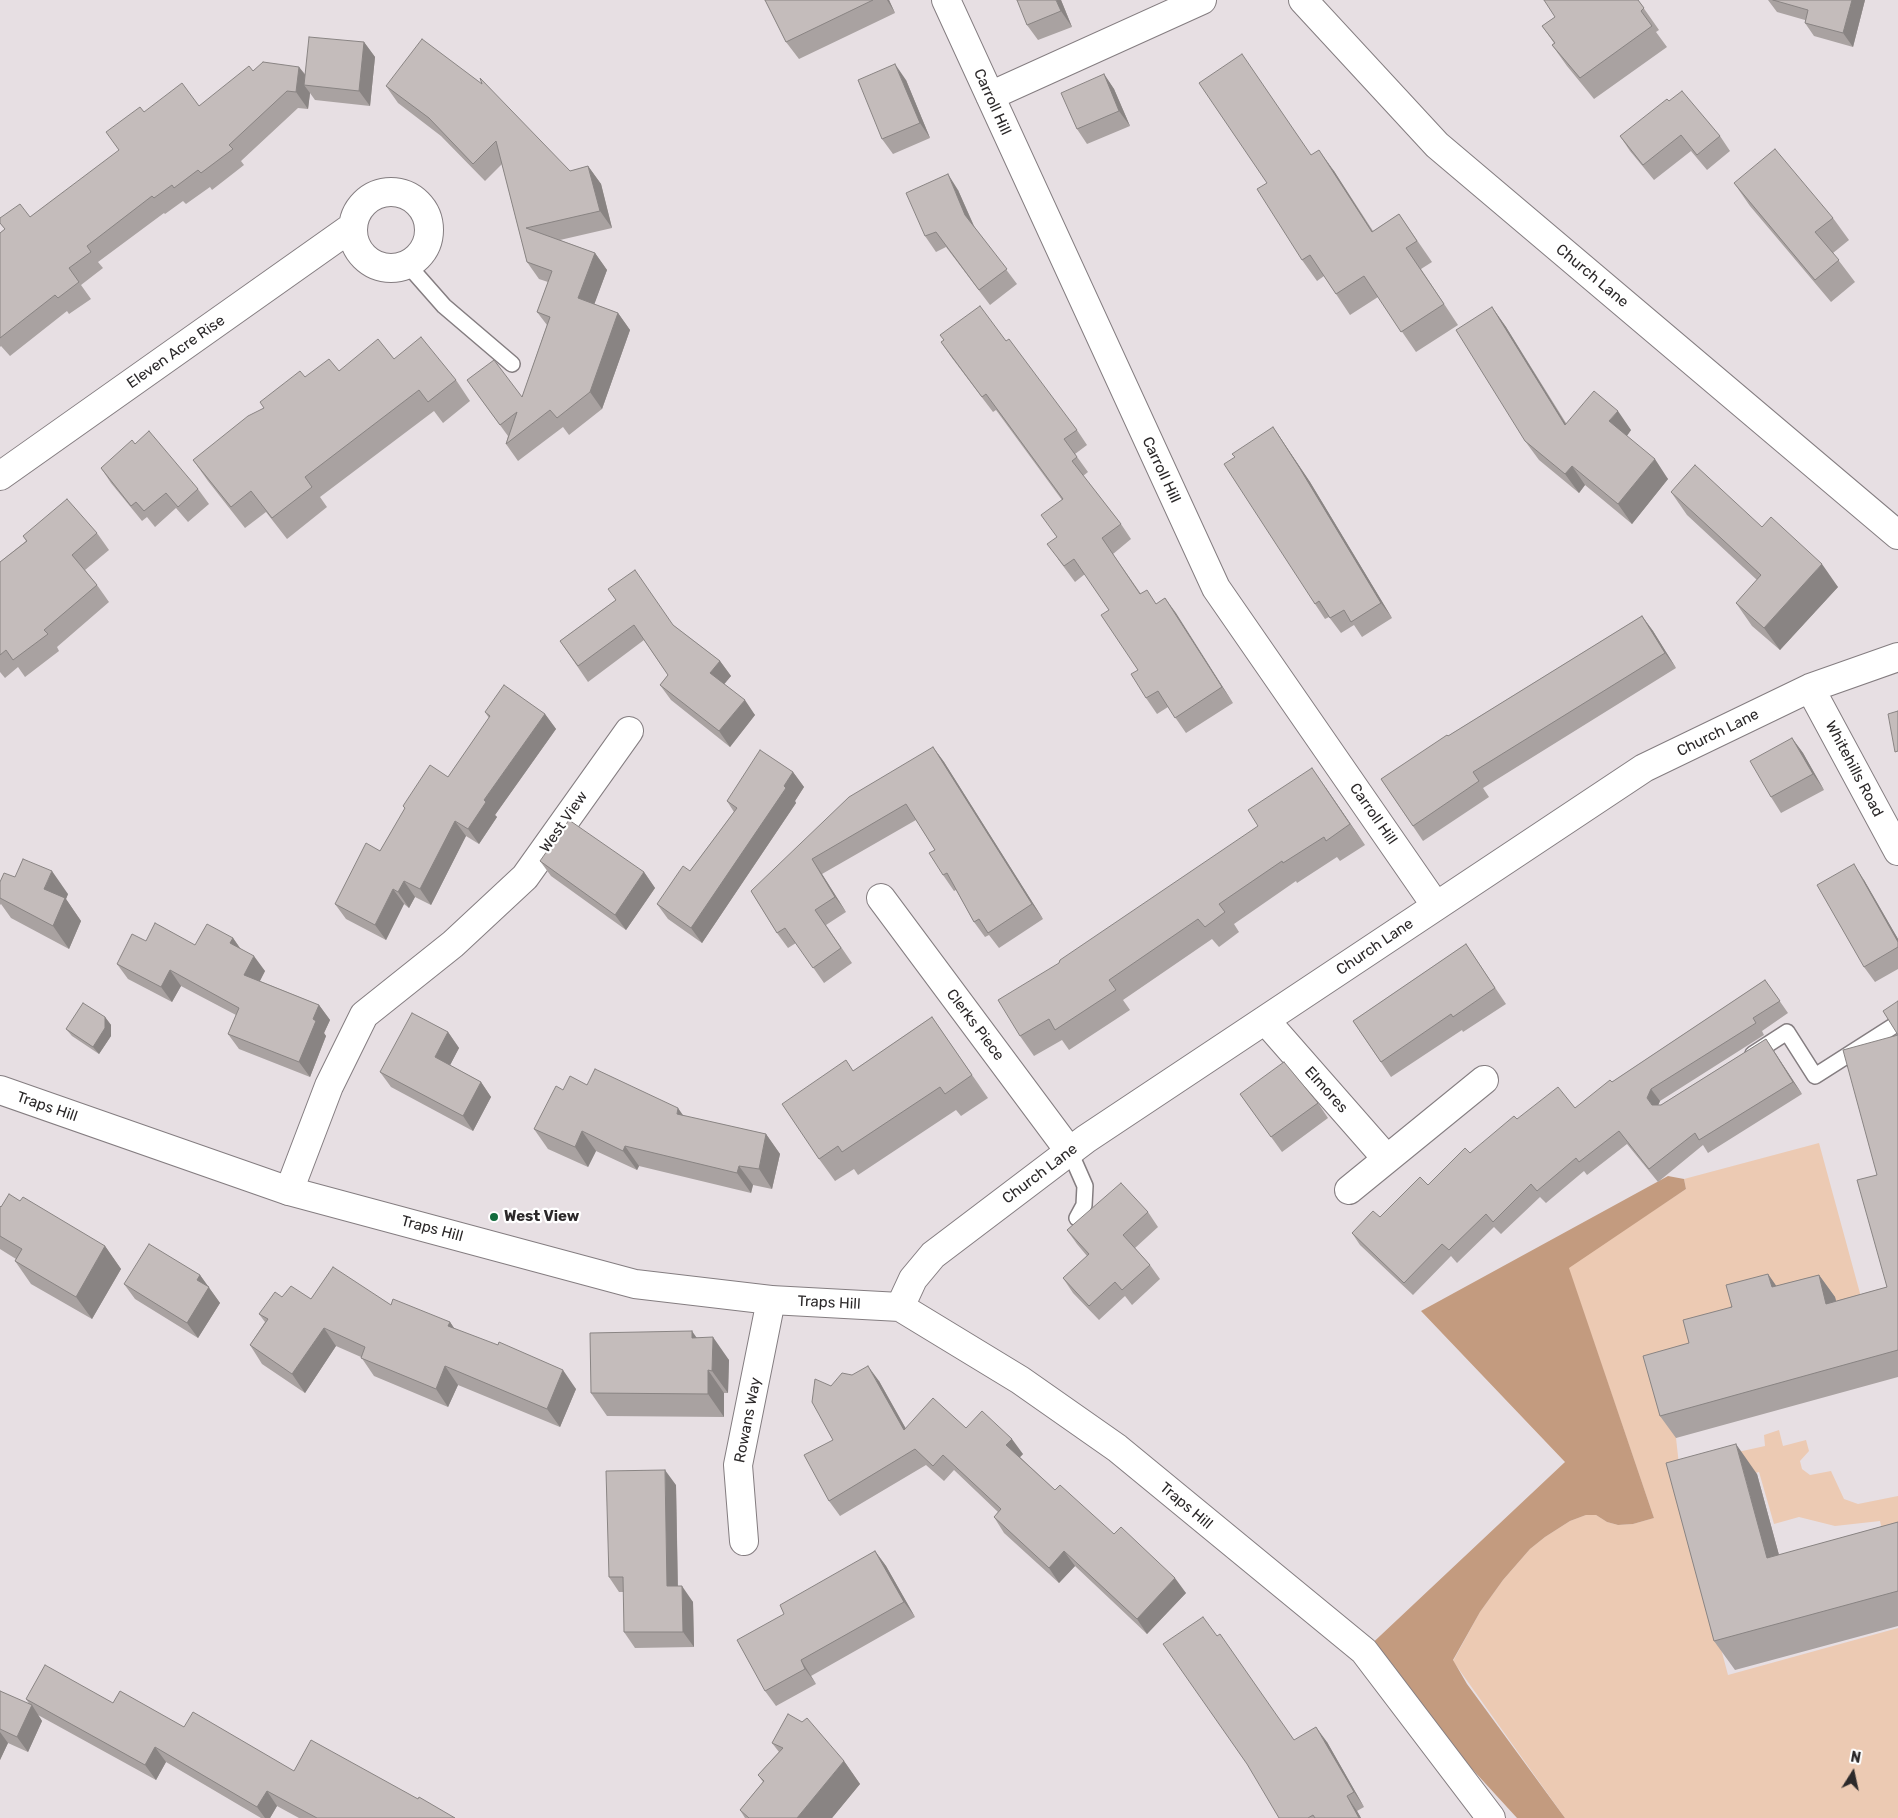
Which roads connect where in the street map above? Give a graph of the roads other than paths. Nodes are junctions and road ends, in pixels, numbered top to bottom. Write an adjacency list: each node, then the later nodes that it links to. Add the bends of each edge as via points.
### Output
1 (946, 0): 4 (street, Carroll Hill)
2 (1202, 0): 4 (street)
3 (1303, 0): 9 (street, Church Lane, via 1436,145)
4 (990, 96): 15 (street, Carroll Hill, via 1216,588)
5 (352, 228): 6 (street, via 359,253 369,262 395,268); 6 (street, via 355,216 371,197 382,192 407,195 425,212 429,236 425,248); 8 (street, Eleven Acre Rise)
6 (407, 264): 7 (lane, via 444,306)
7 (512, 364)
8 (0, 476)
9 (1898, 535)
10 (1898, 657): 11 (street, Church Lane)
11 (1810, 688): 13 (street, Whitehills Road); 15 (street, Church Lane, via 1644,768)
12 (629, 731): 24 (street, West View, via 525,877 453,944 364,1015 329,1086)
13 (1898, 851)
14 (881, 898): 21 (street, Clerks Piece)
15 (1436, 906): 16 (street, Church Lane)
16 (1264, 1020): 21 (street, Church Lane); 22 (street, Elmores)
17 (1898, 1024): 18 (lane, via 1814,1076 1786,1032)
18 (1738, 1063)
19 (1484, 1080): 22 (street)
20 (0, 1090): 24 (street, Traps Hill)
21 (1070, 1152): 25 (lane, via 1085,1186 1084,1205); 27 (street, Church Lane, via 933,1255 913,1279)
22 (1387, 1159): 23 (street)
23 (1349, 1190)
24 (289, 1191): 26 (street, Traps Hill, via 635,1284)
25 (1077, 1218)
26 (771, 1300): 27 (street, Traps Hill); 28 (street, Rowans Way, via 738,1465)
27 (900, 1307): 29 (street, Traps Hill, via 1020,1380 1117,1448 1364,1651)
28 (744, 1541)
29 (1491, 1818)

